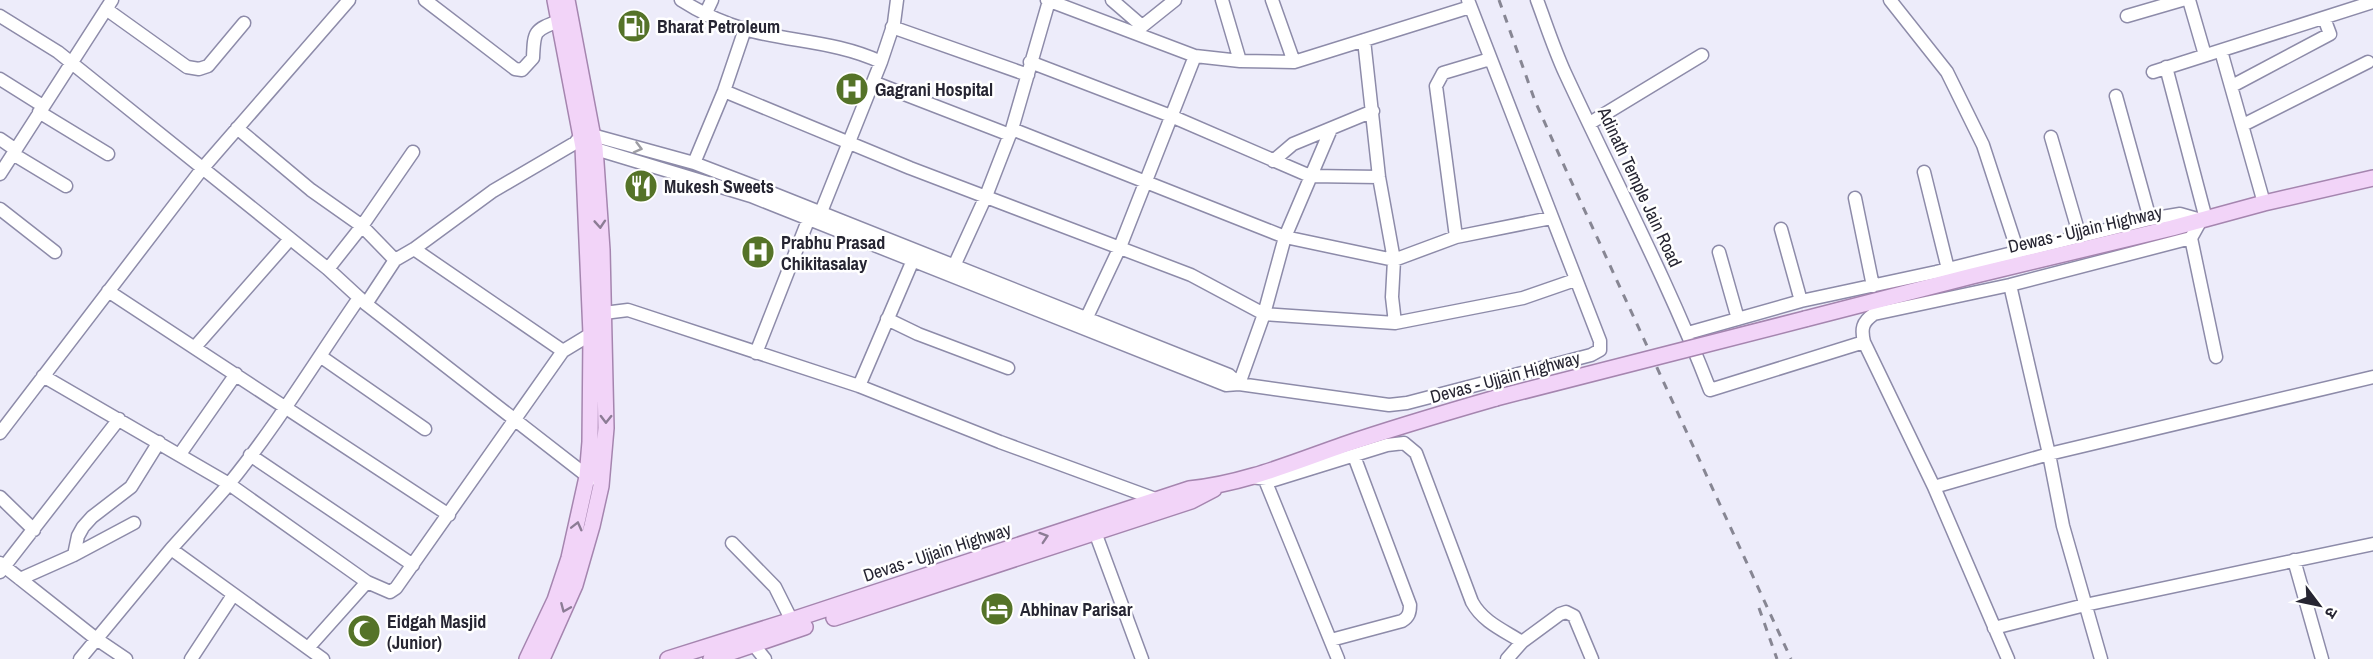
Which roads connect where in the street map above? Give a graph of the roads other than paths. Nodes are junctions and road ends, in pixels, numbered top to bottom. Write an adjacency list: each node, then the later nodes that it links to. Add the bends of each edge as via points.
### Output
1 (349, 0): 54 (street)
2 (425, 0): 24 (street, via 522,70 533,58 537,30)
3 (555, 0): 24 (main road)
4 (567, 0): 60 (main road)
5 (681, 0): 20 (street)
6 (712, 0): 20 (street)
7 (897, 0): 26 (street)
8 (1048, 0): 28 (street); 38 (street)
9 (1112, 0): 28 (street)
10 (1175, 0): 28 (street)
11 (1222, 0): 35 (street)
12 (1272, 0): 39 (street)
13 (1537, 0): 52 (street, Adinath Temple Jain Road)
14 (1890, 0): 94 (street, via 1947,72 1983,145)
15 (2182, 0): 22 (street)
16 (2189, 0): 32 (street)
17 (2369, 2): 23 (street)
18 (109, 4): 25 (street, via 187,67 200,69 208,66); 36 (street)
19 (1469, 4): 29 (street); 34 (street)
20 (705, 15): 27 (street)
21 (0, 16): 36 (street)
22 (2127, 16)
23 (2324, 18): 30 (street); 46 (street, via 2330,34)
24 (560, 21): 60 (main road)
25 (244, 23)
26 (892, 27): 37 (street); 43 (street)
27 (745, 29): 37 (street, via 834,45); 47 (street)
28 (1139, 29): 33 (street)
29 (1364, 40): 39 (street); 50 (street)
30 (2221, 51): 32 (street); 46 (street)
31 (1702, 55): 52 (street)
32 (2205, 55): 41 (street)
33 (1195, 56): 35 (street); 51 (street)
34 (1490, 59): 80 (street); 86 (street, via 1443,74 1436,86)
35 (1240, 61): 39 (street)
36 (72, 62): 49 (street); 66 (street)
37 (881, 62): 45 (street)
38 (1030, 62): 43 (street); 51 (street)
39 (1294, 62)
40 (2368, 62): 53 (street)
41 (2166, 67): 42 (street); 82 (street)
42 (2153, 72)
43 (1028, 75): 56 (street)
44 (0, 79): 49 (street)
45 (873, 82): 56 (street); 59 (street)
46 (2232, 86): 53 (street)
47 (724, 91): 59 (street); 65 (street)
48 (2116, 96): 81 (street)
49 (41, 109): 61 (street); 63 (street)
50 (1373, 111): 55 (street); 70 (street)
51 (1171, 116): 64 (street); 72 (street)
52 (1590, 123): 114 (street, Adinath Temple Jain Road)
53 (2243, 125): 76 (street)
54 (237, 128): 66 (street); 83 (street, via 311,190)
55 (1331, 129): 64 (street, via 1293,144); 69 (street)
56 (1011, 132): 72 (street); 74 (street)
57 (2051, 137): 87 (street)
58 (0, 140): 61 (street)
59 (849, 141): 74 (street); 78 (street)
60 (585, 142): 65 (street, one-way to 65); 79 (street); 91 (street, via 493,191); 107 (main road, one-way to 107); 115 (main road)
61 (14, 152): 68 (street); 73 (street)
62 (413, 152): 83 (street)
63 (108, 154)
64 (1273, 161): 69 (street)
65 (694, 163): 78 (street)
66 (202, 169): 89 (street); 104 (street)
67 (1924, 172): 100 (street)
68 (0, 174)
69 (1310, 176): 70 (street); 85 (street)
70 (1379, 177): 97 (street)
71 (2373, 178): 76 (main road, Dewas - Ujjain Highway)
72 (1147, 182): 85 (street); 90 (street)
73 (66, 186)
74 (986, 196): 90 (street); 98 (street)
75 (1855, 198): 103 (street)
76 (2264, 203): 82 (main road, Dewas - Ujjain Highway)
77 (0, 209): 92 (street)
78 (821, 212): 98 (street)
79 (809, 218): 96 (street); 119 (street)
80 (1551, 218): 86 (street); 101 (street)
81 (2150, 219): 82 (street, via 2180,214); 87 (street)
82 (2204, 220): 88 (street); 111 (main road, Dewas - Ujjain Highway)
83 (362, 226): 95 (street); 99 (street)
84 (1781, 230): 106 (street)
85 (1285, 237): 97 (street); 108 (street)
86 (1456, 237): 97 (street)
87 (2080, 237): 94 (street)
88 (2191, 238): 102 (street); 121 (street)
89 (290, 239): 99 (street); 117 (street)
90 (1120, 247): 108 (street, via 1191,275); 109 (street)
91 (414, 249): 95 (street); 118 (street)
92 (55, 252)
93 (1719, 252): 110 (street)
94 (2018, 252): 100 (street)
95 (395, 260): 105 (street)
96 (913, 260): 112 (street); 126 (street, via 1227,385)
97 (1394, 260): 113 (street)
98 (954, 266): 109 (street)
99 (328, 269): 105 (street)
100 (1948, 269): 103 (street)
101 (1575, 280): 113 (street, via 1523,298); 126 (street, via 1600,341 1600,350 1591,355 1389,405)
102 (2010, 285): 116 (street, via 1874,315 1862,327); 135 (street)
103 (1872, 286): 106 (street)
104 (108, 291): 117 (street); 124 (street)
105 (362, 301): 120 (street); 130 (street)
106 (1801, 302): 110 (street)
107 (604, 313): 119 (street, via 628,310); 141 (main road, one-way to 141, via 606,392)
108 (1264, 314): 113 (street); 126 (street)
109 (1087, 317): 126 (street, via 1229,375)
110 (1738, 319): 114 (street)
111 (1805, 319): 139 (main road, Devas - Ujjain Highway, bridge, via 1485,401 1281,466)
112 (887, 320): 122 (street); 127 (street)
113 (1395, 323)
114 (1688, 333): 116 (street, Adinath Temple Jain Road, via 1710,390)
115 (591, 334): 118 (street); 138 (main road)
116 (1864, 342): 143 (street)
117 (195, 347): 123 (street)
118 (563, 351): 130 (street)
119 (756, 353): 127 (street)
120 (320, 356): 128 (street); 131 (street)
121 (2216, 357)
122 (1008, 368)
123 (236, 374): 128 (street); 134 (street)
124 (44, 376): 129 (street); 132 (street)
125 (2373, 377): 135 (street)
126 (1239, 384)
127 (859, 386): 145 (street)
128 (286, 407): 136 (street); 146 (street)
129 (118, 419): 133 (street); 148 (street)
130 (516, 419): 138 (street); 146 (street)
131 (425, 429)
132 (0, 433)
133 (159, 442): 134 (street); 153 (street, via 131,487 83,527)
134 (180, 454): 140 (street)
135 (2049, 454): 143 (street); 160 (street, via 2063,526)
136 (250, 455): 140 (street); 155 (street)
137 (1354, 456): 139 (street, via 1274,480); 164 (street, via 1410,612 1402,621); 165 (street, via 1398,442 1416,453 1478,613)
138 (588, 477): 141 (street); 172 (main road, one-way to 138, via 555,600)
139 (1258, 479): 142 (main road, Devas - Ujjain Highway); 164 (street)
140 (229, 484): 152 (street); 158 (street)
141 (601, 486): 173 (main road, one-way to 173, via 575,585)
142 (1219, 486): 145 (main road, Devas - Ujjain Highway, via 1189,489); 149 (main road, Devas - Ujjain Highway, via 1191,501)
143 (1934, 487): 162 (street)
144 (0, 497): 148 (street)
145 (1158, 500): 161 (main road, Devas - Ujjain Highway, one-way to 145)
146 (449, 515): 155 (street)
147 (134, 523): 153 (street)
148 (34, 530): 156 (street)
149 (1095, 532): 161 (main road, Devas - Ujjain Highway); 177 (street)
150 (732, 543): 161 (street, via 775,587)
151 (2373, 544): 154 (street)
152 (171, 549): 159 (street); 163 (street)
153 (74, 555): 157 (street)
154 (2294, 560): 160 (street); 183 (street)
155 (413, 565): 158 (street, via 390,592)
156 (2, 567): 157 (street)
157 (20, 579): 163 (street)
158 (367, 582): 167 (street)
159 (233, 595): 167 (street); 170 (street)
160 (2085, 605): 162 (street); 182 (street)
161 (794, 625): 166 (main road, Devas - Ujjain Highway); 174 (main road, Devas - Ujjain Highway)
162 (1994, 628): 181 (street)
163 (95, 638): 168 (street); 169 (street)
164 (1331, 640): 178 (street)
165 (1522, 642): 179 (street); 180 (street, via 1566,612 1574,616)
166 (753, 644): 175 (main road, Devas - Ujjain Highway); 176 (street)
167 (308, 648): 171 (street)
168 (80, 659)
169 (126, 659)
170 (191, 659)
171 (323, 659)
172 (527, 659)
173 (542, 659)
174 (668, 659)
175 (711, 659)
176 (765, 659)
177 (1142, 659)
178 (1338, 659)
179 (1507, 659)
180 (1592, 659)
181 (2008, 659)
182 (2101, 659)
183 (2321, 659)

